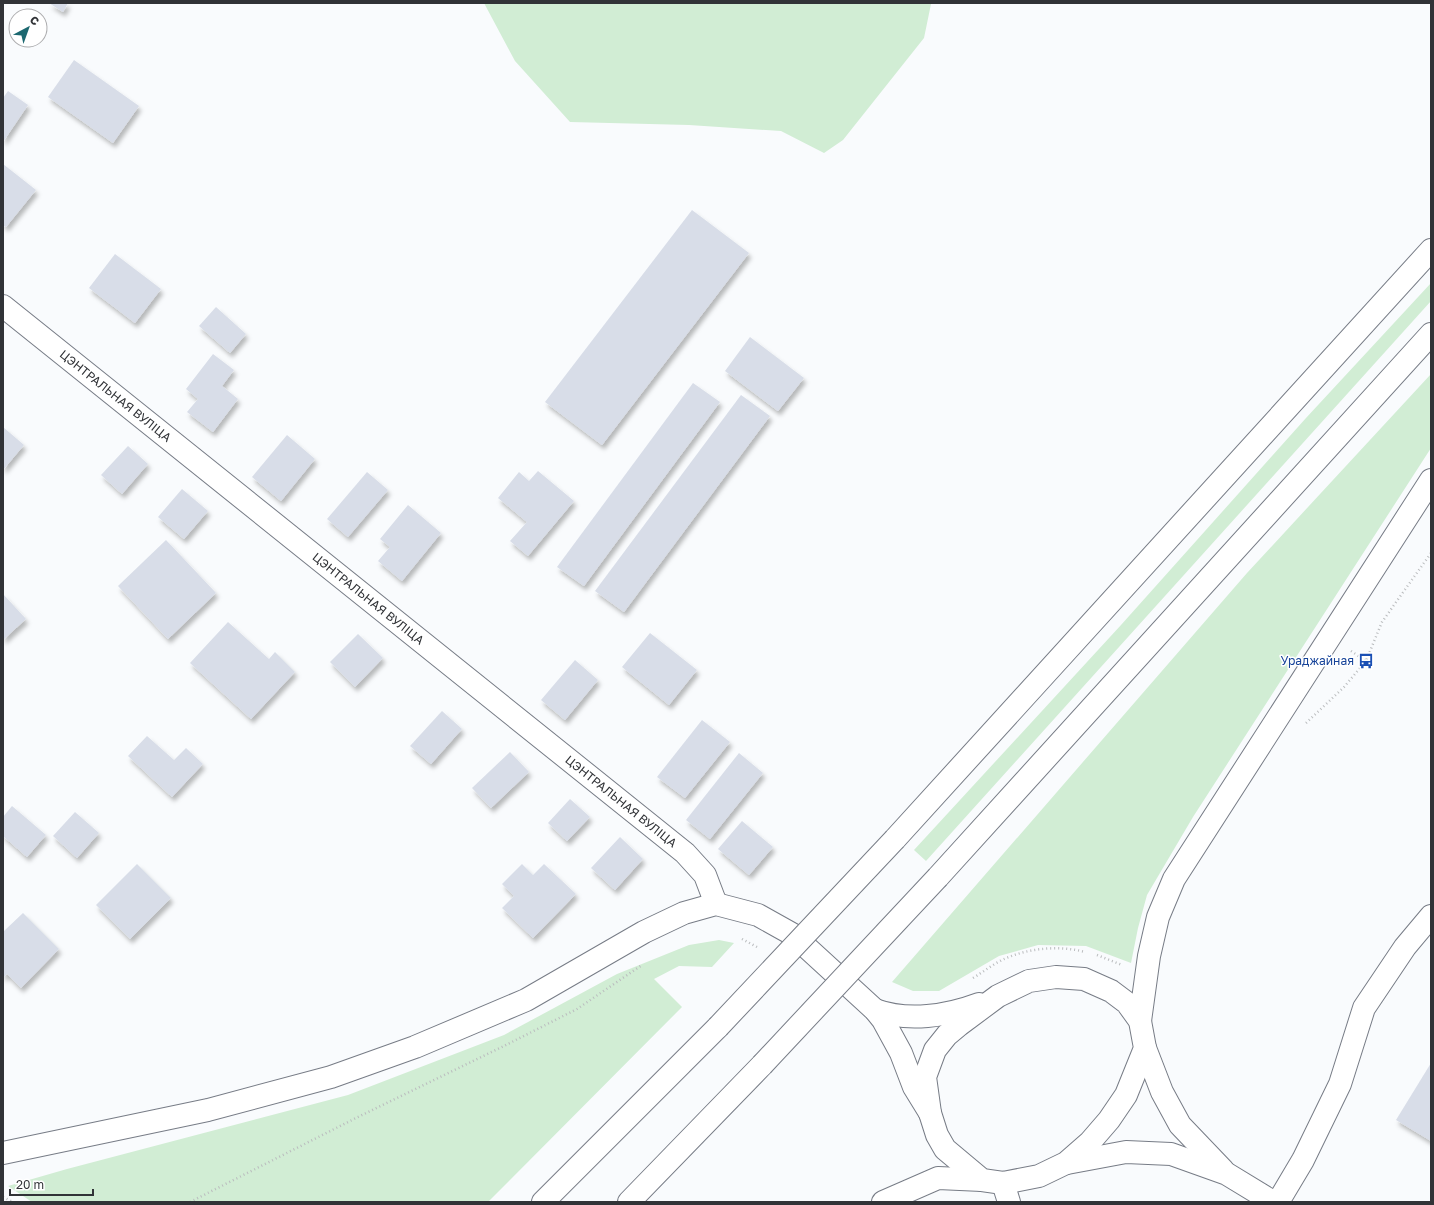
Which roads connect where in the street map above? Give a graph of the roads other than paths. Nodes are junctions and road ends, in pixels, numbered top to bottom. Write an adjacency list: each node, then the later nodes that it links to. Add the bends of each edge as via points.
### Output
1 (1431, 250): 17 (main road, bridge, via 895,839 718,1027)
2 (3, 306): 5 (main road, ЦЭНТРАЛЬНАЯ ВУЛІЦА, via 684,853 705,875)
3 (1431, 334): 18 (main road, bridge, via 938,877)
4 (1431, 480): 9 (main road, via 1174,879 1158,917 1149,956)
5 (716, 904): 8 (main road, via 758,916 792,934); 12 (main road, via 684,913 644,932 526,1000 415,1047 331,1077 208,1110)
6 (1431, 916): 21 (main road, via 1405,946 1364,1008 1340,1084 1303,1160)
7 (998, 996): 8 (main road, via 960,1011 920,1016 888,1014); 9 (main road, via 1029,981 1056,977 1084,979 1111,991 1127,1003); 11 (main road, via 947,1035 935,1050 925,1077)
8 (875, 1010): 11 (main road, via 884,1020 901,1053 914,1087)
9 (1140, 1021): 10 (main road)
10 (1144, 1048): 13 (main road, via 1126,1095 1090,1142); 14 (main road, via 1162,1092 1180,1125)
11 (930, 1113): 15 (main road, via 945,1149)
12 (3, 1153)
13 (1066, 1163): 14 (main road, via 1126,1152 1171,1154); 16 (main road)
14 (1227, 1174): 20 (main road)
15 (982, 1180): 16 (main road); 19 (main road, via 938,1178)
16 (1006, 1192)
17 (543, 1202)
18 (629, 1202)
19 (883, 1202)
20 (1273, 1202)
21 (1278, 1202)

